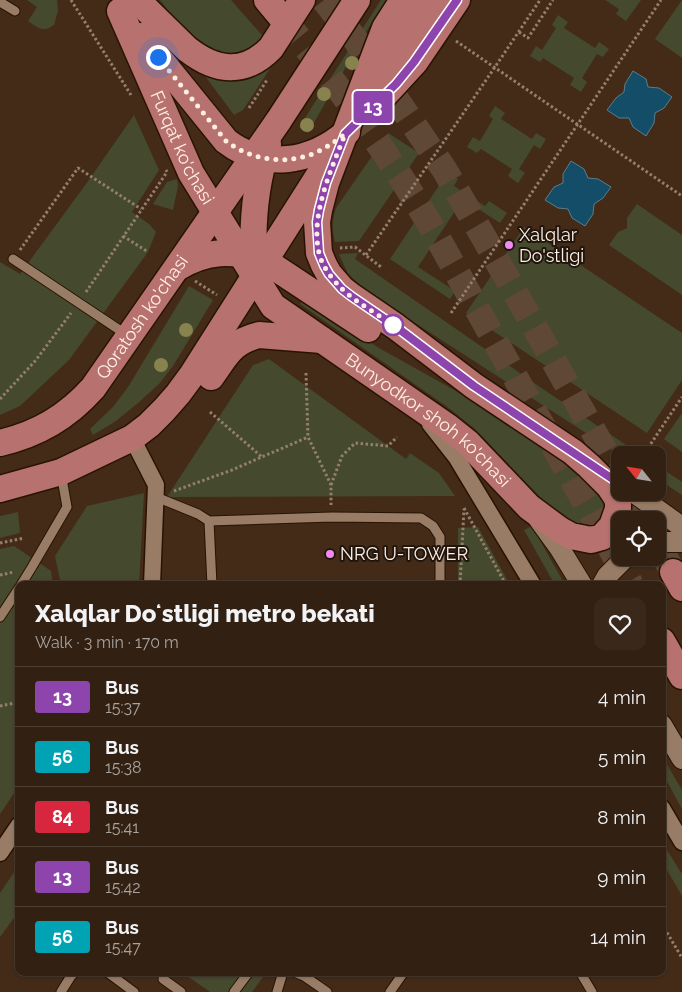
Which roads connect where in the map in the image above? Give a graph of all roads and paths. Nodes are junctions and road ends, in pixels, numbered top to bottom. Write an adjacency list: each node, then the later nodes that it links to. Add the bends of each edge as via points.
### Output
1 (71, 0): 16 (path)
2 (302, 0): 11 (main road, via 265,54 252,63 230,67 209,64)
3 (357, 0): 19 (main road, via 279,120)
4 (403, 0): 18 (main road, via 385,28)
5 (430, 0): 18 (main road)
6 (457, 0): 13 (main road)
7 (540, 0): 14 (path)
8 (553, 0): 14 (path, via 528,38)
9 (661, 0): 17 (path)
10 (0, 2): 12 (lane)
11 (123, 4): 19 (main road, Furqat ko'chasi, via 226,141); 21 (main road, Furqat ko'chasi)
12 (15, 11)
13 (438, 29): 15 (path); 18 (main road, via 396,84)
14 (519, 32): 15 (path)
15 (495, 67): 17 (path); 28 (path)
16 (132, 96)
17 (578, 125): 22 (path); 35 (path)
18 (345, 134): 19 (main road, Furqat ko'chasi, via 308,156 290,160); 30 (main road); 40 (main road, Bunyodkor shoh ko'chasi, via 326,183 317,222 319,253 324,265 346,293)
19 (259, 157): 24 (main road, Qoratosh ko'chasi); 30 (main road)
20 (163, 163): 23 (path, via 167,172)
21 (191, 173): 24 (main road, Furqat ko'chasi); 32 (main road, via 194,215 187,240)
22 (682, 196)
23 (141, 209): 25 (path); 29 (path, via 78,168)
24 (215, 212): 30 (main road, Furqat ko'chasi); 32 (main road, Qoratosh ko'chasi)
25 (123, 236): 27 (path); 34 (path)
26 (337, 248): 28 (path, via 356,247)
27 (148, 252)
28 (366, 255): 31 (path)
29 (13, 259): 34 (lane)
30 (254, 262): 32 (main road, via 213,254 200,256 188,261); 37 (main road, Bunyodkor shoh ko'chasi, via 273,306); 40 (main road, Bunyodkor shoh ko'chasi, via 405,353); 47 (main road, via 192,376)
31 (381, 268)
32 (184, 274): 33 (path); 36 (main road, Qoratosh ko'chasi)
33 (217, 295)
34 (78, 303): 36 (lane); 42 (path, via 36,360)
35 (451, 313)
36 (129, 337): 46 (main road, Qoratosh ko'chasi, via 80,403 48,425)
37 (324, 341): 39 (main road, Bunyodkor shoh ko'chasi); 47 (main road, via 259,335 240,342 231,349 180,418 161,435)
38 (306, 373): 44 (path)
39 (390, 386): 57 (main road, Bunyodkor shoh ko'chasi, via 468,443); 72 (street, via 425,419 456,457)
40 (474, 386): 49 (main road, Bunyodkor shoh ko'chasi)
41 (682, 398): 48 (path)
42 (0, 399)
43 (210, 412): 50 (path)
44 (308, 437): 50 (path); 53 (path)
45 (397, 437): 53 (path, via 388,446 354,443 342,456)
46 (0, 443)
47 (136, 444): 51 (main road, via 126,456); 55 (street, via 156,485)
48 (649, 446)
49 (573, 452): 52 (street); 57 (main road, Bunyodkor shoh ko'chasi, via 602,479 618,501 615,521 609,530 596,539 577,538)
50 (262, 457): 55 (path)
51 (60, 472): 54 (main road); 66 (lane, via 67,507)
52 (611, 478)
53 (331, 485): 58 (path)
54 (0, 489)
55 (156, 497): 59 (lane); 67 (street)
56 (646, 501): 60 (street)
57 (528, 507): 73 (street, Bunyodkor shoh ko'chasi)
58 (332, 517): 59 (lane); 69 (lane, via 420,518 433,526 440,537)
59 (209, 521): 68 (lane)
60 (682, 527)
61 (24, 538): 64 (path)
62 (666, 542): 63 (street)
63 (682, 542)
64 (0, 543)
65 (616, 566): 74 (street)
66 (24, 581)
67 (152, 581)
68 (212, 581)
69 (440, 581)
70 (460, 581): 71 (path, via 464,508)
71 (504, 581)
72 (531, 581)
73 (580, 581)
74 (604, 581)
75 (15, 594): 76 (lane)
76 (0, 617)
77 (666, 648): 78 (main road)
78 (682, 676)
79 (15, 703): 80 (path)
80 (0, 706)
81 (666, 732): 82 (street)
82 (682, 759)
83 (666, 815): 85 (street)
84 (15, 831): 86 (street)
85 (682, 842)
86 (0, 853)
87 (666, 931): 88 (path)
88 (682, 958)
89 (71, 976): 97 (lane)
90 (113, 976): 98 (lane)
91 (246, 976): 100 (lane)
92 (283, 976): 101 (lane)
93 (304, 976): 102 (lane)
94 (401, 976): 103 (lane)
95 (582, 976): 104 (lane)
96 (163, 979): 99 (lane)
97 (61, 992)
98 (134, 992)
99 (181, 992)
100 (234, 992)
101 (277, 992)
102 (328, 992)
103 (390, 992)
104 (592, 992)

